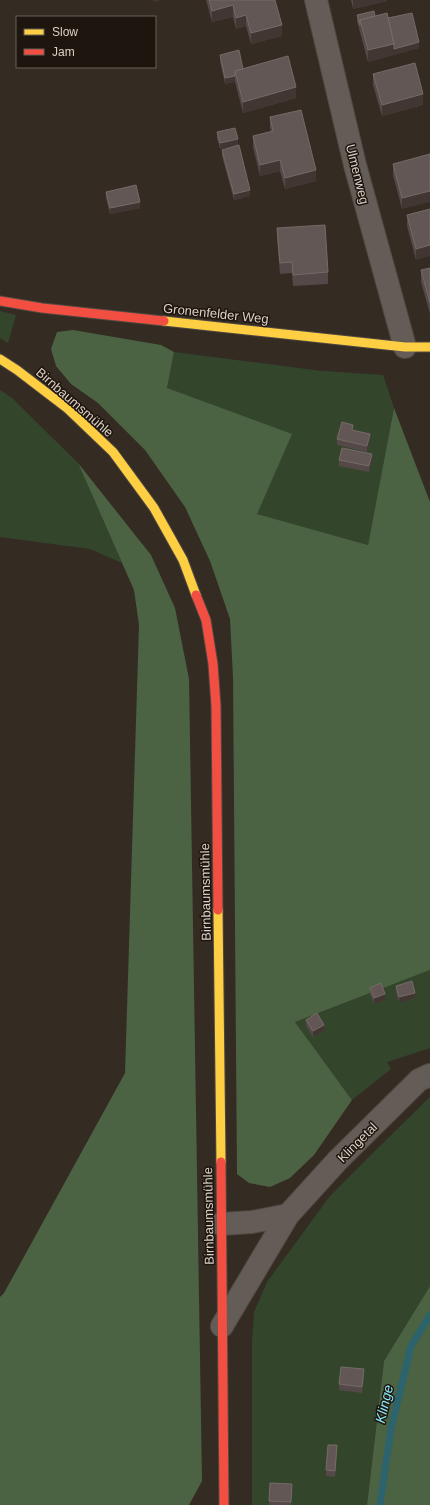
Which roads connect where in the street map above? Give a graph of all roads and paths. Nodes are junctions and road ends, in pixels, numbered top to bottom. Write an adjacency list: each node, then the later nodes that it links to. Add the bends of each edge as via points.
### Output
1 (316, 0): 3 (street, Ulmenweg, via 355,165)
2 (0, 301): 3 (main road, Gronenfelder Weg, via 42,308)
3 (405, 347): 4 (main road, Gronenfelder Weg)
4 (430, 347)
5 (0, 359): 8 (main road, Birnbaumsmühle, via 68,409 113,452 158,514 183,560 206,620 216,706)
6 (430, 1075): 7 (street, Klingetal, via 419,1080)
7 (288, 1214): 8 (street, via 252,1222); 9 (street, Klingetal)
8 (221, 1224): 9 (main road, Birnbaumsmühle)
9 (222, 1326): 10 (main road, Birnbaumsmühle)
10 (224, 1505)

